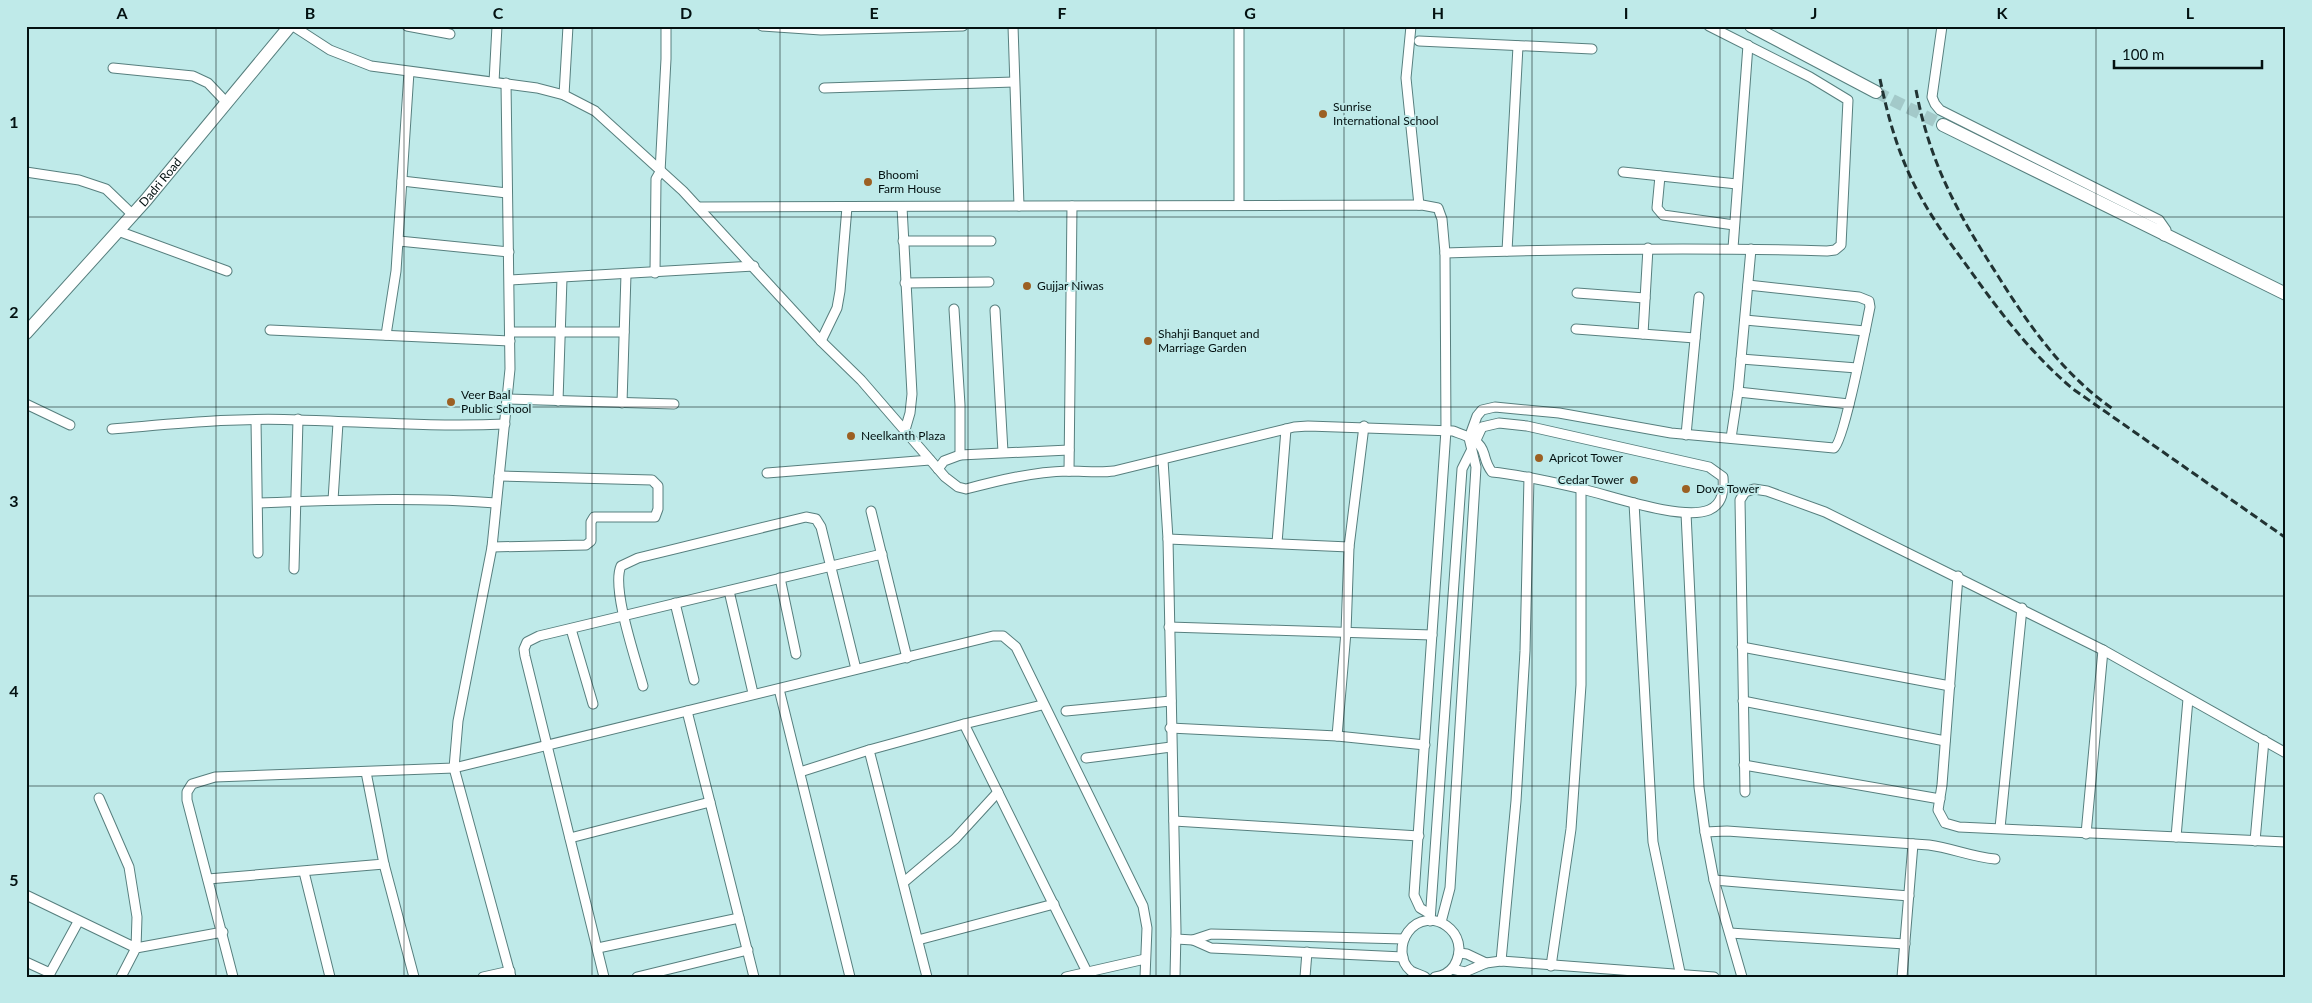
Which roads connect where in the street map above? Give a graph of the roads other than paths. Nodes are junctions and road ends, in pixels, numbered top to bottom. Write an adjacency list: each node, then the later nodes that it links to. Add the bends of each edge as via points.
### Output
1 (292, 26): 21 (street, via 352,60); 28 (street, Dadri Road)
2 (407, 26): 15 (street)
3 (497, 26): 22 (street)
4 (568, 26): 27 (street)
5 (666, 26): 31 (street)
6 (762, 26): 14 (street, via 822,30)
7 (963, 26): 14 (street)
8 (1013, 26): 23 (street)
9 (1239, 26): 37 (street)
10 (1411, 26): 38 (street, via 1406,78)
11 (1709, 26): 17 (street)
12 (1751, 26): 26 (street)
13 (1942, 26): 47 (street, via 1932,81 1934,104 1947,114 2159,220 2166,230)
14 (889, 27)
15 (450, 34)
16 (1419, 41): 18 (street)
17 (1748, 45): 35 (street); 53 (street, via 1848,100 1841,245 1827,251)
18 (1518, 46): 19 (street); 54 (street)
19 (1592, 49)
20 (113, 68): 28 (street, via 193,76 208,83)
21 (409, 72): 22 (street); 34 (street)
22 (494, 82): 24 (street)
23 (1014, 82): 25 (street); 39 (street)
24 (506, 83): 27 (street); 36 (street)
25 (824, 88)
26 (1876, 92)
27 (564, 95): 31 (street, via 595,111)
28 (227, 103): 44 (street, Dadri Road)
29 (1943, 125): 47 (street)
30 (26, 172): 44 (street, via 79,180 106,189)
31 (660, 172): 41 (street); 59 (street, via 656,184)
32 (1623, 172): 33 (street)
33 (1660, 176): 35 (street); 45 (street, via 1657,208 1663,215)
34 (402, 181): 36 (street); 48 (street)
35 (1737, 184): 45 (street)
36 (507, 193): 55 (street)
37 (1239, 205): 38 (street); 40 (street)
38 (1419, 205): 56 (street, via 1438,208 1441,213)
39 (1019, 206): 40 (street); 43 (street)
40 (1072, 206): 107 (street)
41 (698, 207): 42 (street); 57 (street)
42 (847, 207): 43 (street); 83 (street, via 840,291)
43 (902, 207): 49 (street)
44 (133, 215): 46 (street, Dadri Road)
45 (1734, 225): 52 (street)
46 (118, 231): 58 (street); 79 (street, Dadri Road)
47 (2164, 236): 67 (street)
48 (399, 241): 55 (street); 80 (street)
49 (903, 241): 50 (street); 64 (street)
50 (991, 241)
51 (1648, 248): 52 (street); 54 (street); 69 (street)
52 (1732, 248): 53 (street)
53 (1751, 249): 65 (street)
54 (1507, 251): 56 (street)
55 (509, 252): 62 (street)
56 (1445, 253): 103 (street)
57 (754, 266): 59 (street); 83 (street)
58 (227, 271)
59 (655, 273): 60 (street)
60 (626, 274): 61 (street); 78 (street)
61 (562, 278): 62 (street); 77 (street)
62 (510, 280): 76 (street)
63 (989, 282): 64 (street)
64 (905, 283): 102 (street, via 912,394)
65 (1748, 286): 72 (street); 75 (street, via 1865,298 1870,303)
66 (1577, 293): 69 (street)
67 (2286, 294)
68 (1699, 296): 82 (street)
69 (1645, 298): 81 (street)
70 (954, 308): 110 (street)
71 (994, 310): 109 (street)
72 (1745, 320): 75 (street); 85 (street)
73 (1576, 329): 81 (street)
74 (270, 330): 80 (street)
75 (1865, 331): 86 (street)
76 (511, 332): 77 (street); 84 (street)
77 (561, 332): 78 (street); 89 (street)
78 (624, 332): 90 (street)
79 (26, 333)
80 (386, 334): 84 (street)
81 (1643, 334): 82 (street)
82 (1695, 338): 104 (street)
83 (821, 341): 102 (street)
84 (510, 342): 88 (street)
85 (1741, 360): 86 (street); 87 (street)
86 (1857, 368): 93 (street)
87 (1738, 392): 93 (street); 105 (street)
88 (508, 399): 89 (street); 97 (street)
89 (558, 401): 90 (street)
90 (622, 403): 92 (street)
91 (26, 404): 98 (street)
92 (674, 404)
93 (1849, 404): 105 (street, via 1834,448)
94 (256, 420): 95 (street); 100 (street); 120 (street)
95 (298, 420): 96 (street); 121 (street)
96 (338, 423): 97 (street); 119 (street)
97 (505, 424): 116 (street)
98 (70, 425)
99 (1364, 426): 101 (street); 103 (street); 129 (street)
100 (112, 429)
101 (1286, 429): 112 (street); 127 (street)
102 (905, 430): 111 (street)
103 (1446, 430): 106 (street); 143 (street)
104 (1686, 435): 105 (street); 106 (street, via 1559,413 1495,408 1482,410 1477,416)
105 (1731, 438)
106 (1472, 439): 108 (street); 117 (street, via 1484,451 1492,472); 125 (street, via 1482,427 1490,424 1527,426 1709,467 1723,477 1724,487 1716,506)
107 (1069, 450): 109 (street); 114 (street)
108 (1471, 451): 200 (street, via 1462,469); 203 (street, via 1476,467 1450,878)
109 (1002, 452): 110 (street)
110 (960, 455): 113 (street, via 944,461)
111 (930, 460): 113 (street); 115 (street)
112 (1163, 460): 114 (street, via 1099,473); 126 (street)
113 (938, 469): 114 (street, via 953,484 966,488 1028,475)
114 (1069, 471)
115 (766, 473)
116 (499, 476): 122 (street); 128 (street, via 652,480 658,486 658,509 655,517 651,518 594,517 591,541 586,545)
117 (1529, 477): 118 (street); 220 (street, via 1525,651 1516,801)
118 (1581, 489): 123 (street); 221 (street, via 1581,685 1571,829)
119 (333, 500): 121 (street); 122 (street)
120 (258, 502): 121 (street); 130 (street)
121 (296, 502): 133 (street)
122 (496, 503): 128 (street)
123 (1634, 503): 125 (street); 227 (street, via 1653,842)
124 (871, 511): 131 (street)
125 (1686, 513): 183 (street, via 1699,787)
126 (1168, 539): 127 (street); 140 (street)
127 (1277, 543): 129 (street)
128 (492, 547): 173 (street, via 458,721)
129 (1349, 547): 142 (street)
130 (258, 553)
131 (882, 554): 132 (street); 147 (street)
132 (831, 565): 135 (street); 139 (street, via 821,527 811,517 638,558 626,562 618,572); 148 (street)
133 (294, 569)
134 (1958, 576): 138 (street); 144 (street, via 1825,512 1754,489 1746,492 1740,500); 151 (street)
135 (780, 578): 136 (street); 146 (street)
136 (729, 591): 137 (street); 153 (street)
137 (676, 603): 139 (street); 149 (street)
138 (2022, 608): 145 (street); 182 (street)
139 (624, 616): 141 (street); 150 (street)
140 (1169, 627): 142 (street); 155 (street)
141 (571, 629): 157 (street); 167 (street, via 532,638 524,650)
142 (1346, 632): 143 (street); 163 (street)
143 (1432, 636): 166 (street)
144 (1742, 647): 151 (street); 156 (street)
145 (2103, 650): 154 (street); 184 (street)
146 (796, 654)
147 (907, 658): 148 (street); 158 (street, via 1003,636 1016,647)
148 (856, 669): 152 (street)
149 (694, 680)
150 (642, 686)
151 (1950, 686): 165 (street)
152 (779, 689): 153 (street); 175 (street)
153 (752, 693): 159 (street)
154 (2188, 698): 164 (street); 186 (street)
155 (1170, 700): 160 (street); 162 (street)
156 (1743, 701): 165 (street); 172 (street)
157 (593, 704)
158 (1042, 705): 161 (street); 217 (street, via 1143,906 1147,928)
159 (687, 711): 167 (street); 180 (street)
160 (1066, 711)
161 (964, 724): 169 (street); 176 (street)
162 (1170, 728): 163 (street); 168 (street)
163 (1337, 736): 166 (street)
164 (2264, 740): 170 (street); 188 (street)
165 (1945, 741): 179 (street)
166 (1425, 745): 185 (street)
167 (548, 746): 173 (street); 187 (street)
168 (1171, 747): 171 (street); 181 (street)
169 (869, 750): 175 (street); 196 (street)
170 (2286, 752)
171 (1086, 758)
172 (1744, 765): 177 (street); 179 (street)
173 (454, 768): 174 (street); 224 (street)
174 (366, 772): 192 (street); 194 (street, via 215,777 192,784 187,800)
175 (800, 772): 236 (street)
176 (998, 792): 196 (street, via 955,839); 199 (street)
177 (1744, 792)
178 (100, 798): 211 (street, via 129,867 137,917)
179 (1940, 800): 182 (street, via 1938,810 1945,823 1959,827)
180 (710, 802): 187 (street); 201 (street)
181 (1174, 820): 185 (street); 206 (street)
182 (2000, 828): 184 (street)
183 (1705, 832): 190 (street, via 1727,830); 195 (street)
184 (2086, 834): 186 (street)
185 (1419, 836): 200 (street, via 1414,895 1420,908)
186 (2176, 837): 188 (street)
187 (570, 838): 212 (street)
188 (2255, 841): 189 (street)
189 (2286, 842)
190 (1913, 844): 191 (street, via 1949,848 1974,858); 198 (street)
191 (1995, 859)
192 (384, 864): 193 (street); 231 (street)
193 (304, 872): 194 (street); 230 (street)
194 (208, 879): 204 (street)
195 (1714, 880): 198 (street); 205 (street)
196 (904, 882): 207 (street)
197 (26, 895): 202 (street)
198 (1909, 896): 210 (street)
199 (1054, 904): 207 (street); 223 (street)
200 (1430, 917): 203 (street); 209 (street, via 1410,930)
201 (739, 918): 212 (street); 213 (street)
202 (78, 922): 211 (street); 225 (street)
203 (1441, 922): 215 (street, via 1450,928 1460,944)
204 (223, 932): 211 (street); 229 (street)
205 (1730, 933): 210 (street); 244 (street)
206 (1176, 939): 208 (street); 240 (street)
207 (918, 940): 237 (street)
208 (1193, 940): 209 (street, via 1211,934); 214 (street, via 1211,948)
209 (1404, 940): 216 (street)
210 (1905, 944): 245 (street)
211 (136, 948): 228 (street)
212 (598, 948): 233 (street)
213 (748, 950): 234 (street); 235 (street)
214 (1307, 952): 216 (street); 241 (street)
215 (1459, 953): 219 (street); 222 (street)
216 (1403, 957): 242 (street, via 1411,970)
217 (1145, 959): 223 (street); 239 (street)
218 (26, 962): 225 (street)
219 (1486, 962): 220 (street); 222 (street, via 1465,972)
220 (1501, 962): 221 (street)
221 (1551, 966): 227 (street)
222 (1452, 969): 226 (street)
223 (1087, 972): 238 (street)
224 (510, 974): 232 (street)
225 (49, 975)
226 (1440, 976)
227 (1680, 976): 243 (street)
228 (121, 977)
229 (233, 977)
230 (330, 977)
231 (414, 977)
232 (483, 977)
233 (604, 977)
234 (637, 977)
235 (754, 977)
236 (850, 977)
237 (928, 977)
238 (1066, 977)
239 (1145, 977)
240 (1175, 977)
241 (1305, 977)
242 (1425, 977)
243 (1714, 977)
244 (1742, 977)
245 (1902, 977)

